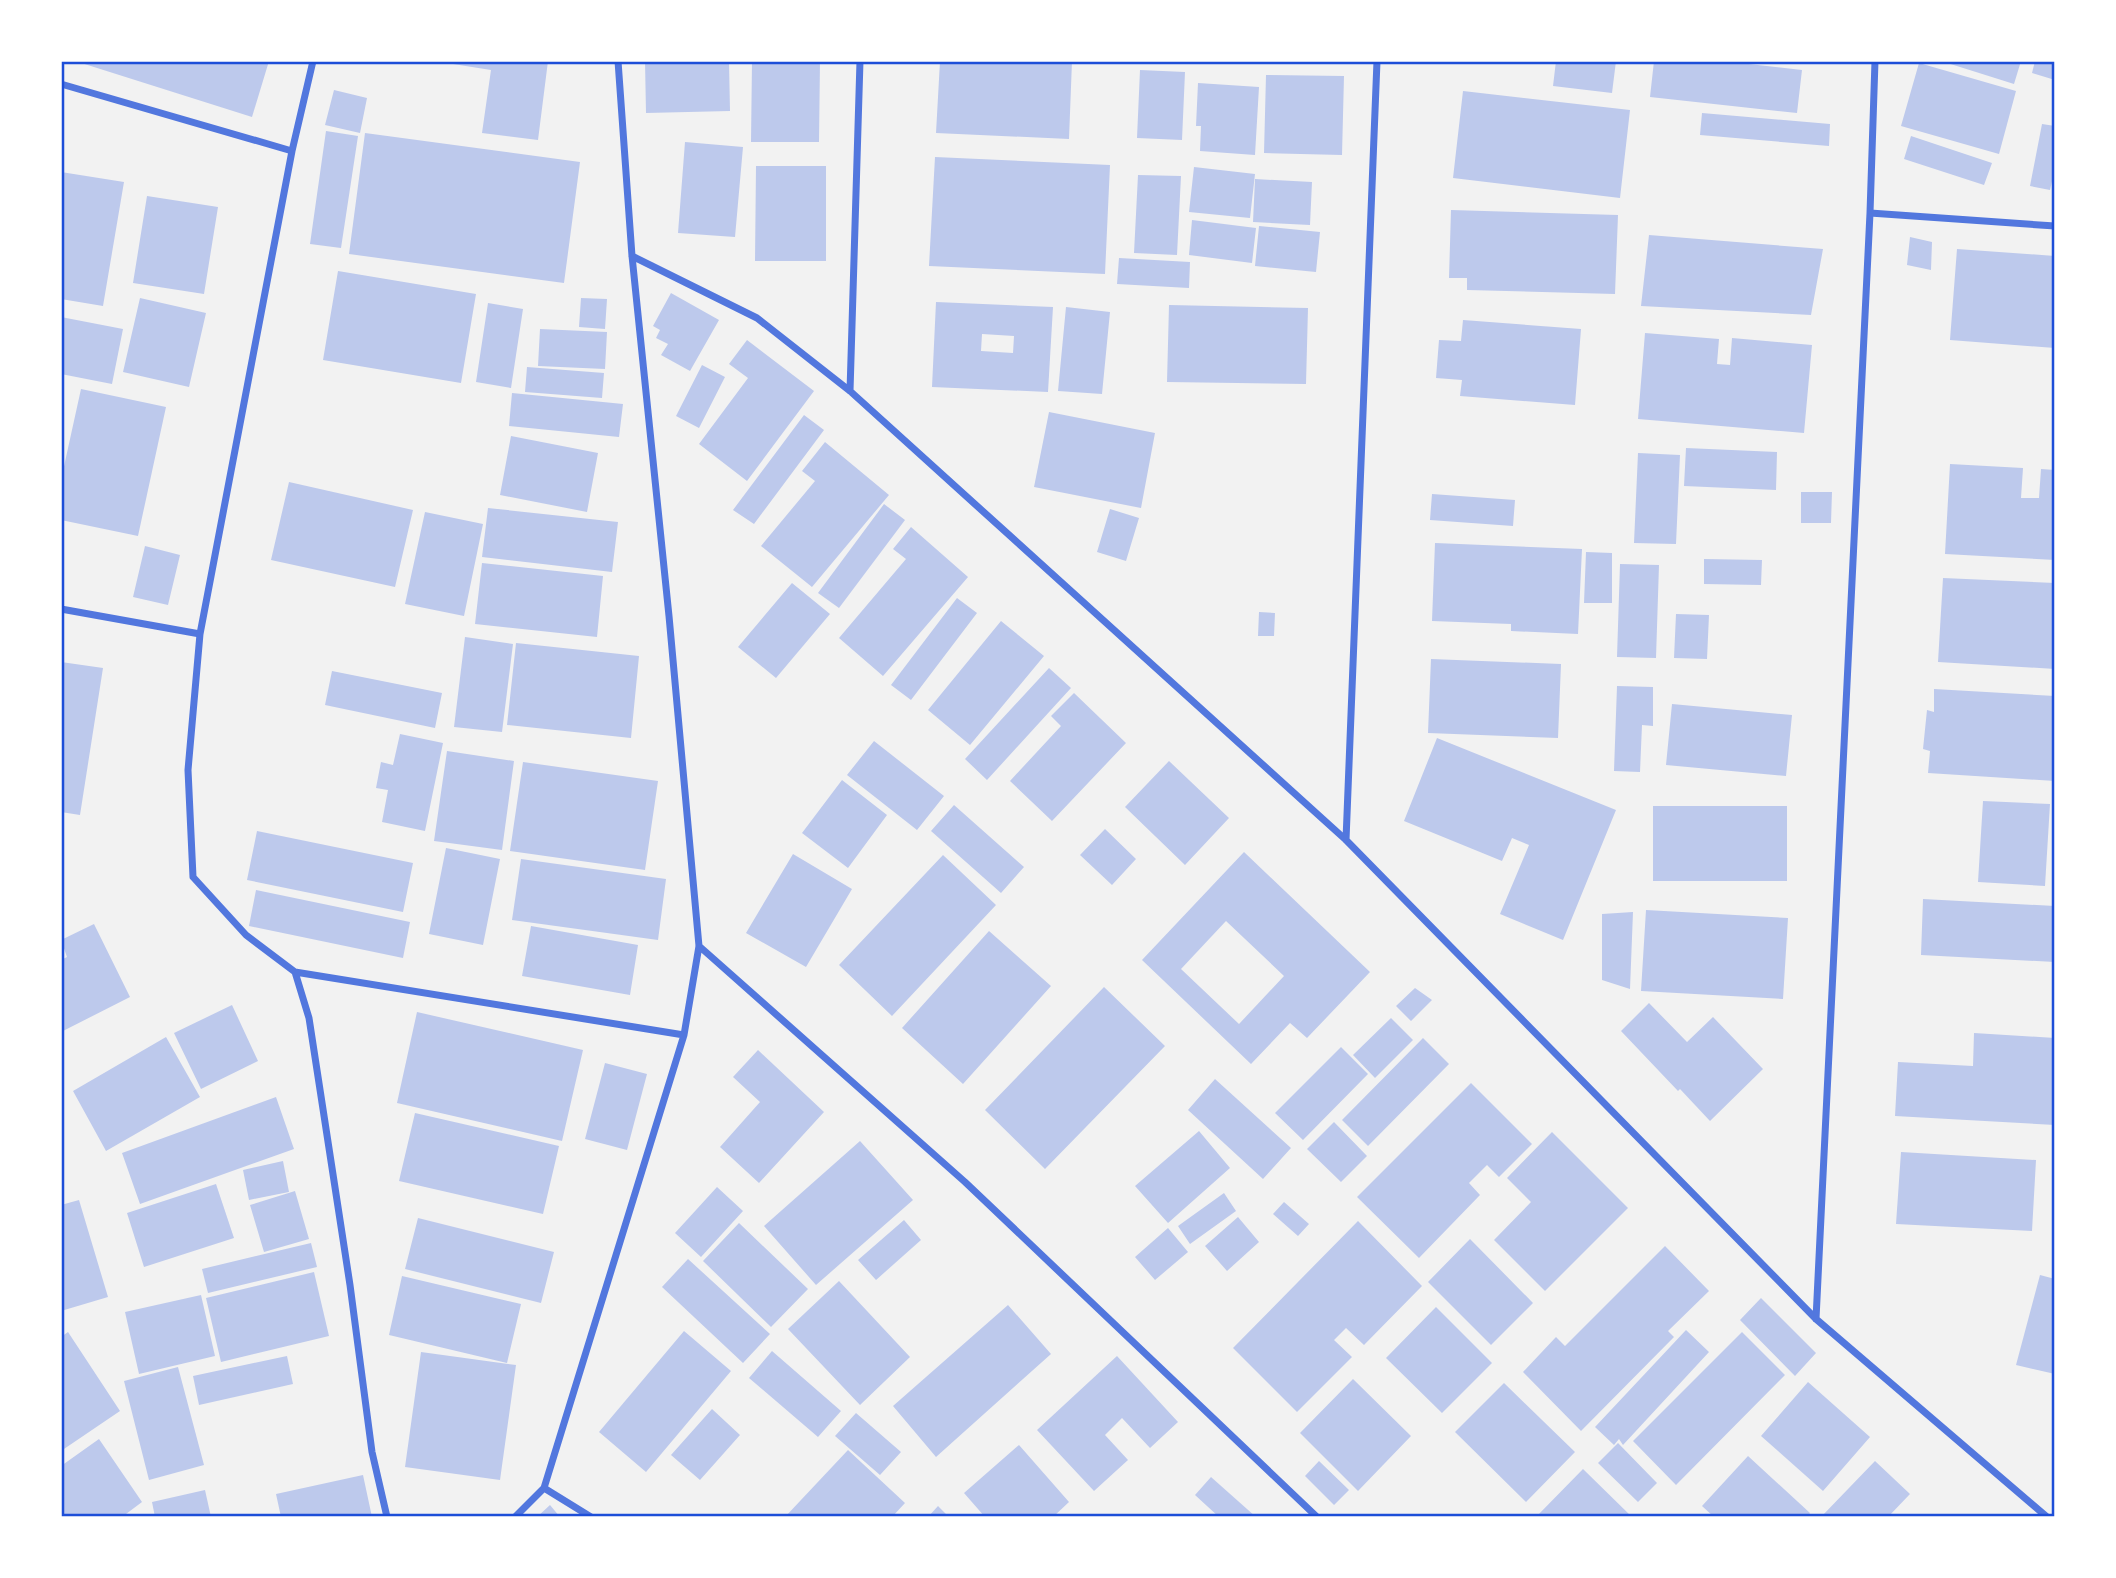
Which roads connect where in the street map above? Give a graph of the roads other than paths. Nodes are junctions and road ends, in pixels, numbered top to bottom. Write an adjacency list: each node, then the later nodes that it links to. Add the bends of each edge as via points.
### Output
1 (313, 61): 7 (street)
2 (618, 61): 10 (street)
3 (860, 61): 11 (street)
4 (1377, 61): 14 (street)
5 (1875, 61): 8 (street)
6 (61, 85): 7 (street)
7 (292, 151): 13 (street)
8 (1870, 213): 9 (street); 18 (street)
9 (2055, 226)
10 (632, 256): 11 (street, via 757,318); 15 (street)
11 (850, 391): 14 (street)
12 (61, 609): 13 (street)
13 (200, 634): 16 (street, via 188,770 193,877 246,935)
14 (1346, 840): 18 (street)
15 (699, 946): 17 (street); 23 (street, via 965,1182)
16 (295, 972): 17 (street); 20 (street, via 309,1018 372,1452)
17 (684, 1035): 19 (street)
18 (1816, 1319): 24 (street)
19 (544, 1488): 21 (street); 22 (street)
20 (387, 1517)
21 (514, 1517)
22 (591, 1517)
23 (1317, 1517)
24 (2047, 1517)

